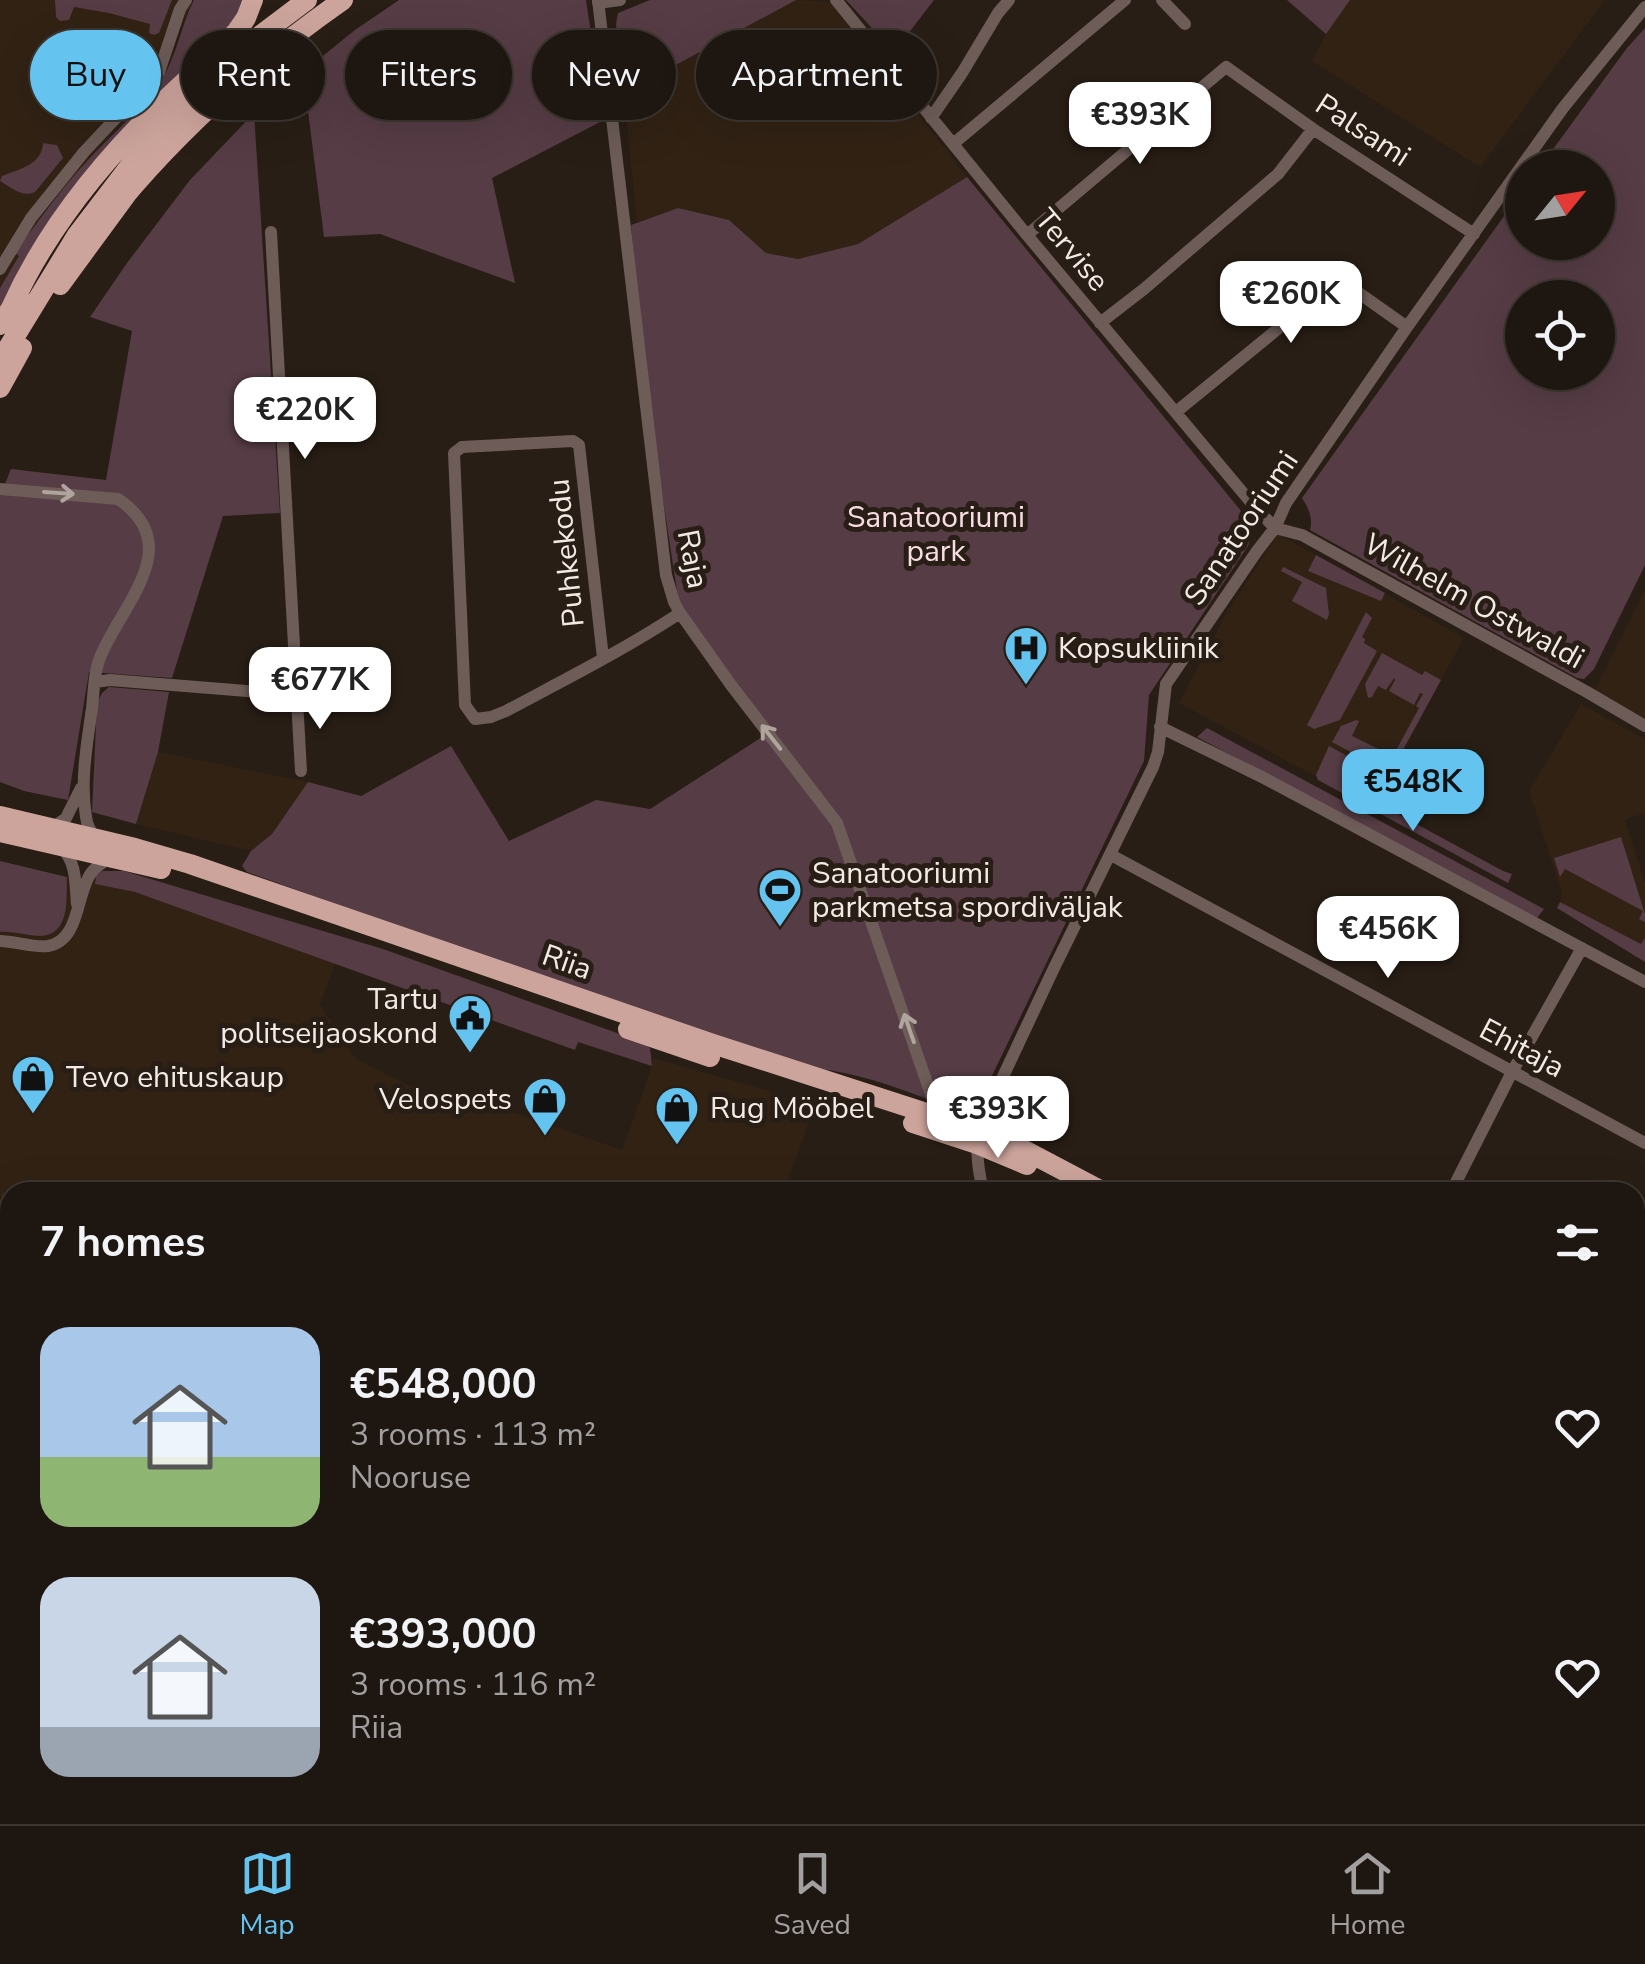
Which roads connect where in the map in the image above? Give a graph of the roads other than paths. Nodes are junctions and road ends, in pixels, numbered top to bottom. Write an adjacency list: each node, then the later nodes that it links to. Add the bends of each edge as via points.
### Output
1 (186, 0): 23 (street, via 159,72 84,152)
2 (252, 0): 25 (highway, via 237,32 139,126 84,190 42,247)
3 (307, 0): 17 (highway, via 246,46)
4 (343, 0): 19 (highway, via 238,80)
5 (620, 0): 10 (street)
6 (836, 0): 13 (street, Tervise)
7 (1009, 0): 14 (street)
8 (1125, 0): 18 (street)
9 (1162, 0): 12 (street)
10 (598, 2): 33 (street, Raja, via 666,575)
11 (1645, 7): 21 (street, Sanatooriumi)
12 (1184, 24)
13 (860, 30)
14 (937, 109)
15 (933, 120): 18 (street, Tervise)
16 (1313, 128): 21 (street, Palsami); 22 (street, Palsami, via 1226,67); 26 (street, via 1278,174)
17 (148, 142): 24 (highway, via 77,234); 25 (highway, via 90,201)
18 (953, 144): 22 (street, Tervise)
19 (133, 186): 24 (highway); 29 (highway, via 56,290)
20 (271, 232): 36 (street)
21 (1474, 234): 27 (street, Sanatooriumi)
22 (1027, 235): 26 (street, Tervise)
23 (0, 269)
24 (42, 293): 28 (highway)
25 (5, 316)
26 (1100, 323): 30 (street, Tervise)
27 (1407, 328): 30 (street, via 1339,279); 32 (street, Sanatooriumi)
28 (0, 361)
29 (0, 388)
30 (1176, 412): 32 (street, Tervise)
31 (0, 489): 35 (street, one-way to 35, via 118,499 140,519 149,558 102,652)
32 (1275, 528): 37 (street, Wilhelm Ostwaldi, via 1302,535); 38 (street, Sanatooriumi, via 1166,684)
33 (680, 614): 34 (street, Puhkekodu); 52 (street, Raja, one-way to 33, via 837,823)
34 (604, 658): 34 (street, Puhkekodu, via 492,718 475,719 465,705 454,453 462,446 580,445)
35 (95, 682): 36 (street); 40 (street)
36 (296, 695): 39 (street)
37 (1645, 726)
38 (1160, 727): 45 (street, Sanatooriumi, via 1153,768); 49 (street)
39 (301, 771)
40 (84, 780): 43 (street); 44 (street, via 85,814)
41 (0, 816): 43 (highway, Riia)
42 (0, 832): 43 (highway, Riia)
43 (55, 837): 44 (highway, Riia); 46 (highway, Riia); 47 (street, via 74,867)
44 (95, 838): 52 (highway, Riia, via 190,864)
45 (1111, 855): 51 (street, Ehitaja); 53 (street, Sanatooriumi)
46 (112, 856): 47 (street, via 88,877); 53 (highway, Riia, via 289,910 667,1044)
47 (77, 906): 48 (street, via 59,942)
48 (0, 940)
49 (1582, 948): 50 (street); 51 (street)
50 (1645, 982)
51 (1512, 1072): 54 (street, Ehitaja); 58 (street)
52 (944, 1118): 53 (highway, Riia)
53 (978, 1137): 55 (street); 56 (highway, Riia); 57 (highway, Riia, via 1013,1144)
54 (1645, 1142)
55 (981, 1182)
56 (1062, 1182)
57 (1085, 1182)
58 (1456, 1182)

